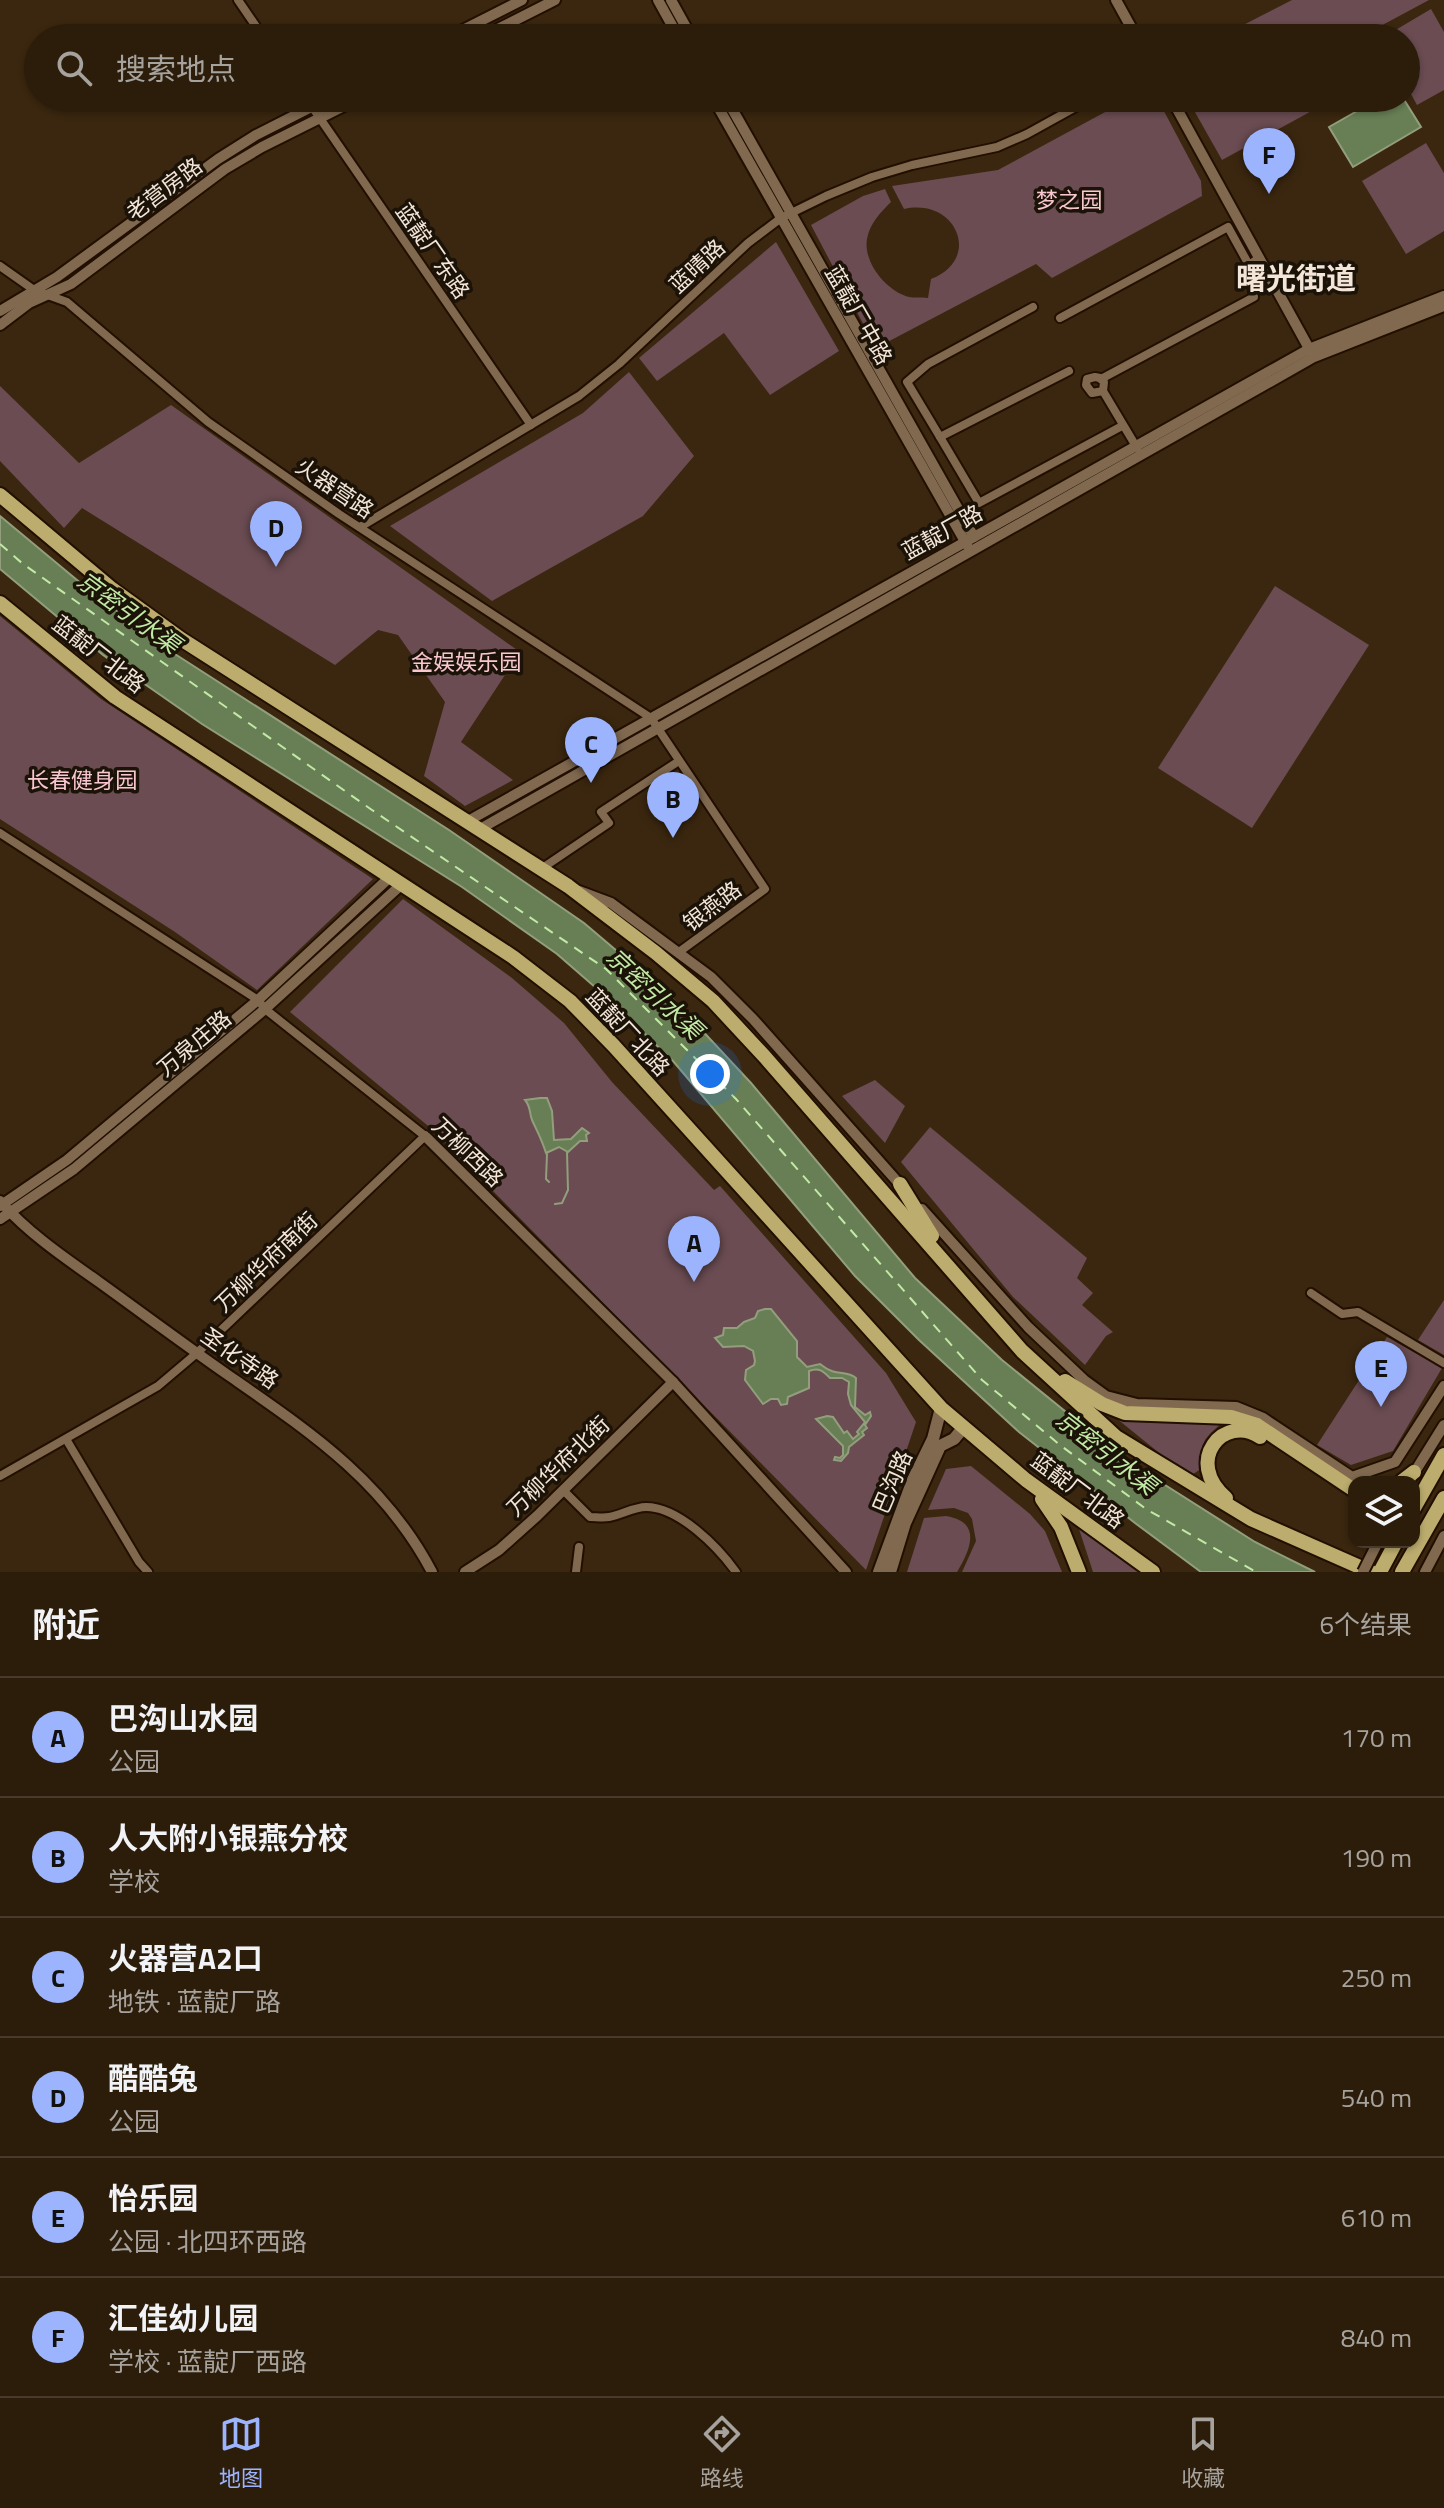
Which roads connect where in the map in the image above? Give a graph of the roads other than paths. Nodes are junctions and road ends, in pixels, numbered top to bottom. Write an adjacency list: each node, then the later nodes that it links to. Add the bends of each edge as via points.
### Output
1 (238, 0): 7 (street)
2 (522, 0): 8 (street)
3 (555, 0): 9 (street)
4 (658, 0): 10 (street)
5 (671, 0): 11 (street)
6 (1116, 0): 12 (street)
7 (254, 24)
8 (475, 24)
9 (508, 24)
10 (671, 24)
11 (684, 24)
12 (1129, 24)
13 (293, 112): 25 (street, 老营房路)
14 (316, 112): 20 (street, 蓝靛厂东路)
15 (332, 112): 20 (street, 老营房路)
16 (722, 112): 21 (street, 蓝靛厂中路)
17 (733, 112): 21 (street, 蓝靛厂中路)
18 (1067, 112): 21 (street, 蓝晴路, via 997,147 872,177)
19 (1179, 112): 22 (street)
20 (320, 118): 26 (street, 老营房路, via 225,169 71,284); 39 (street, 蓝靛厂东路)
21 (786, 216): 38 (street, 蓝靛厂中路); 39 (street, 蓝晴路, via 748,243 619,364)
22 (1259, 258): 23 (street); 33 (street)
23 (1249, 265): 31 (street, via 1228,227); 35 (street, via 1254,297)
24 (0, 266): 25 (street, 火器营路)
25 (34, 290): 26 (street, 火器营路); 30 (street, 老营房路)
26 (45, 295): 32 (street, 老营房路); 44 (street, 火器营路, via 67,302 208,422)
27 (1444, 296): 33 (street, 蓝靛厂路)
28 (1444, 306): 33 (street, 蓝靛厂路)
29 (1033, 307): 37 (street, via 928,364 907,382)
30 (0, 311)
31 (1060, 318)
32 (0, 325)
33 (1312, 353): 42 (street, 蓝靛厂路)
34 (1069, 371): 41 (street)
35 (1101, 379): 36 (street); 36 (street, via 1087,379 1086,385 1092,393)
36 (1103, 391): 40 (street)
37 (913, 395): 38 (street); 41 (street)
38 (894, 405): 45 (street, 蓝靛厂中路)
39 (531, 425): 44 (street, 蓝晴路)
40 (1122, 426): 41 (street, via 979,503); 42 (street)
41 (940, 437)
42 (1139, 450): 45 (street, 蓝靛厂路)
43 (0, 495): 50 (highway, via 181,639)
44 (360, 527): 47 (street, 火器营路)
45 (972, 544): 47 (street, 蓝靛厂路); 48 (street, 蓝靛厂路)
46 (0, 603): 53 (highway, 蓝靛厂北路, via 115,697)
47 (651, 718): 48 (street, 火器营路); 50 (street, 蓝靛厂路)
48 (658, 729): 49 (street, 火器营路); 50 (street, 蓝靛厂路)
49 (679, 761): 52 (street, via 601,812 609,823); 55 (street, 火器营路)
50 (474, 825): 52 (highway)
51 (0, 833): 57 (street, 万柳西路)
52 (541, 869): 54 (highway)
53 (396, 880): 57 (street, 万泉庄路); 69 (highway, 蓝靛厂北路, via 570,1001)
54 (568, 886): 56 (street, via 611,903); 62 (highway, via 713,1001)
55 (765, 889): 56 (street, 银燕路)
56 (679, 952): 59 (street, via 753,1019)
57 (262, 1005): 58 (street, 万柳西路); 60 (street, 万泉庄路)
58 (425, 1136): 65 (street, 万柳华府南街); 67 (street, 万柳西路)
59 (900, 1184): 62 (highway); 68 (street, via 1028,1327 1106,1396 1137,1404 1236,1407 1263,1418 1352,1477 1395,1462)
60 (3, 1206): 61 (street, 万泉庄路); 65 (street, 圣化寺路, via 57,1252)
61 (0, 1219)
62 (953, 1271): 64 (highway)
63 (1311, 1293): 66 (street, via 1342,1314 1358,1312)
64 (1022, 1351): 71 (highway, via 1076,1389 1125,1413 1231,1417); 83 (highway, via 1116,1437)
65 (197, 1353): 73 (street, 万柳华府南街, via 158,1386); 89 (street, 圣化寺路, via 281,1411 363,1478 391,1507)
66 (1444, 1363)
67 (673, 1382): 79 (street, 万柳华府北街); 93 (street, 万柳西路)
68 (1443, 1391)
69 (941, 1408): 72 (highway, 蓝靛厂北路); 94 (main road, 巴沟路)
70 (1444, 1425): 76 (street)
71 (1249, 1426): 78 (highway, via 1257,1425); 80 (highway); 83 (highway, via 1221,1437 1207,1467 1216,1489)
72 (964, 1427): 77 (highway, 蓝靛厂北路); 95 (main road, 巴沟路, via 940,1446 905,1523)
73 (66, 1439): 75 (street, 万柳华府南街); 88 (street)
74 (1444, 1455): 81 (highway)
75 (0, 1476)
76 (1413, 1476)
77 (1026, 1480): 96 (highway, via 1061,1527); 97 (highway, 蓝靛厂北路)
78 (1348, 1486)
79 (563, 1490): 90 (street, 万柳华府北街, via 499,1550); 92 (street, via 590,1517 644,1507 671,1514 694,1528)
80 (1348, 1493)
81 (1420, 1497)
82 (1444, 1498): 101 (highway)
83 (1251, 1519): 99 (highway)
84 (1444, 1536): 102 (street)
85 (579, 1547): 91 (street)
86 (1375, 1548): 98 (street, bridge)
87 (1393, 1548): 100 (highway)
88 (148, 1572)
89 (432, 1572)
90 (465, 1572)
91 (576, 1572)
92 (736, 1572)
93 (846, 1572)
94 (879, 1572)
95 (890, 1572)
96 (1079, 1572)
97 (1153, 1572)
98 (1363, 1572)
99 (1371, 1572)
100 (1380, 1572)
101 (1402, 1572)
102 (1425, 1572)

